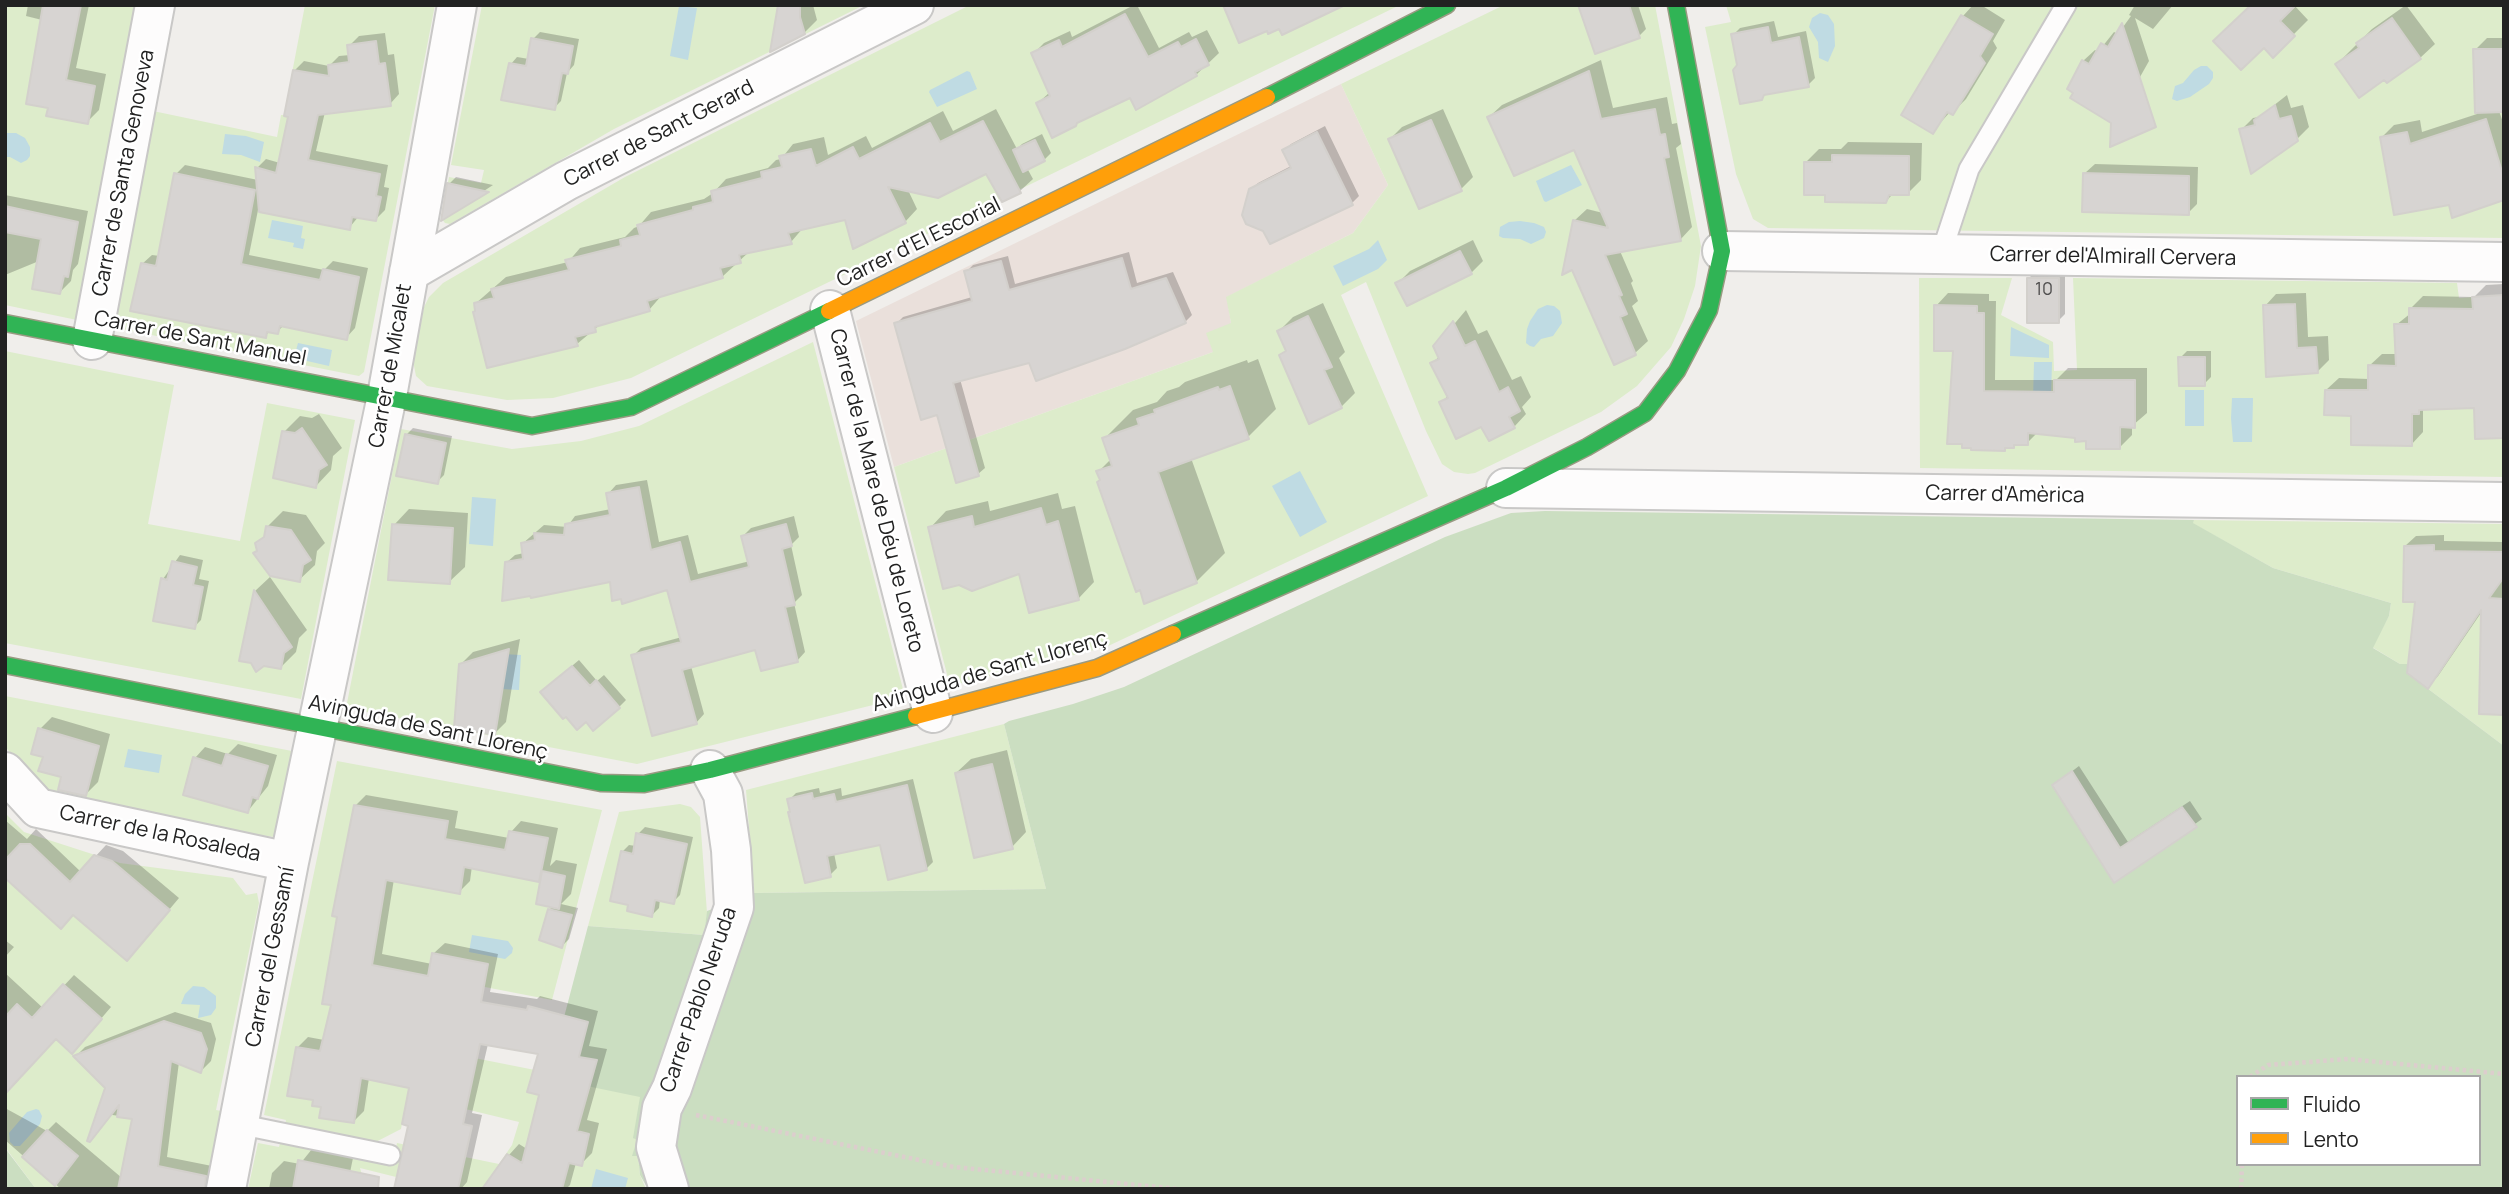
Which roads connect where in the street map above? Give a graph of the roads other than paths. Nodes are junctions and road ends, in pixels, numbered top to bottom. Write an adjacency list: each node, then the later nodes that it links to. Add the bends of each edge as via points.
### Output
1 (155, 5): 13 (street, Carrer de Santa Genoveva)
2 (457, 5): 10 (street, Carrer de Micalet)
3 (914, 5): 10 (street, Carrer de Sant Gerard, via 566,181)
4 (1447, 5): 11 (street, Carrer d'El Escorial)
5 (1676, 5): 7 (street, Avinguda de Sant Llorenç)
6 (2066, 5): 8 (lane, via 1969,169)
7 (1722, 251): 8 (street, Carrer del'Almirall Cervera); 15 (street, Avinguda de Sant Llorenç, via 1709,310 1677,371 1645,413)
8 (1941, 254): 9 (street, Carrer del'Almirall Cervera)
9 (2504, 262)
10 (409, 272): 14 (street, Carrer de Micalet)
11 (831, 310): 14 (street, Carrer d'El Escorial, via 631,407 532,426); 18 (street, Carrer de la Mare de Déu de Loreto)
12 (5, 323): 13 (street, Carrer de Sant Manuel)
13 (92, 340): 14 (street, Carrer de Sant Manuel)
14 (387, 396): 19 (street, Carrer de Micalet)
15 (1506, 488): 16 (street, Carrer d'Amèrica); 18 (street, Avinguda de Sant Llorenç, via 1097,668)
16 (2504, 502)
17 (5, 666): 19 (street, Avinguda de Sant Llorenç)
18 (933, 713): 20 (street, Avinguda de Sant Llorenç)
19 (317, 726): 20 (street, Avinguda de Sant Llorenç, via 601,783 644,785); 22 (street, Carrer del Gessamí)
20 (710, 770): 26 (street, Carrer Pablo Neruda, via 723,794 732,850 734,907 662,1108 656,1147)
21 (5, 772): 22 (street, Carrer de la Rosaleda, via 38,808)
22 (289, 862): 23 (street, Carrer del Gessamí)
23 (238, 1124): 24 (lane); 25 (street, Carrer del Gessamí)
24 (390, 1155)
25 (226, 1189)
26 (669, 1189)

